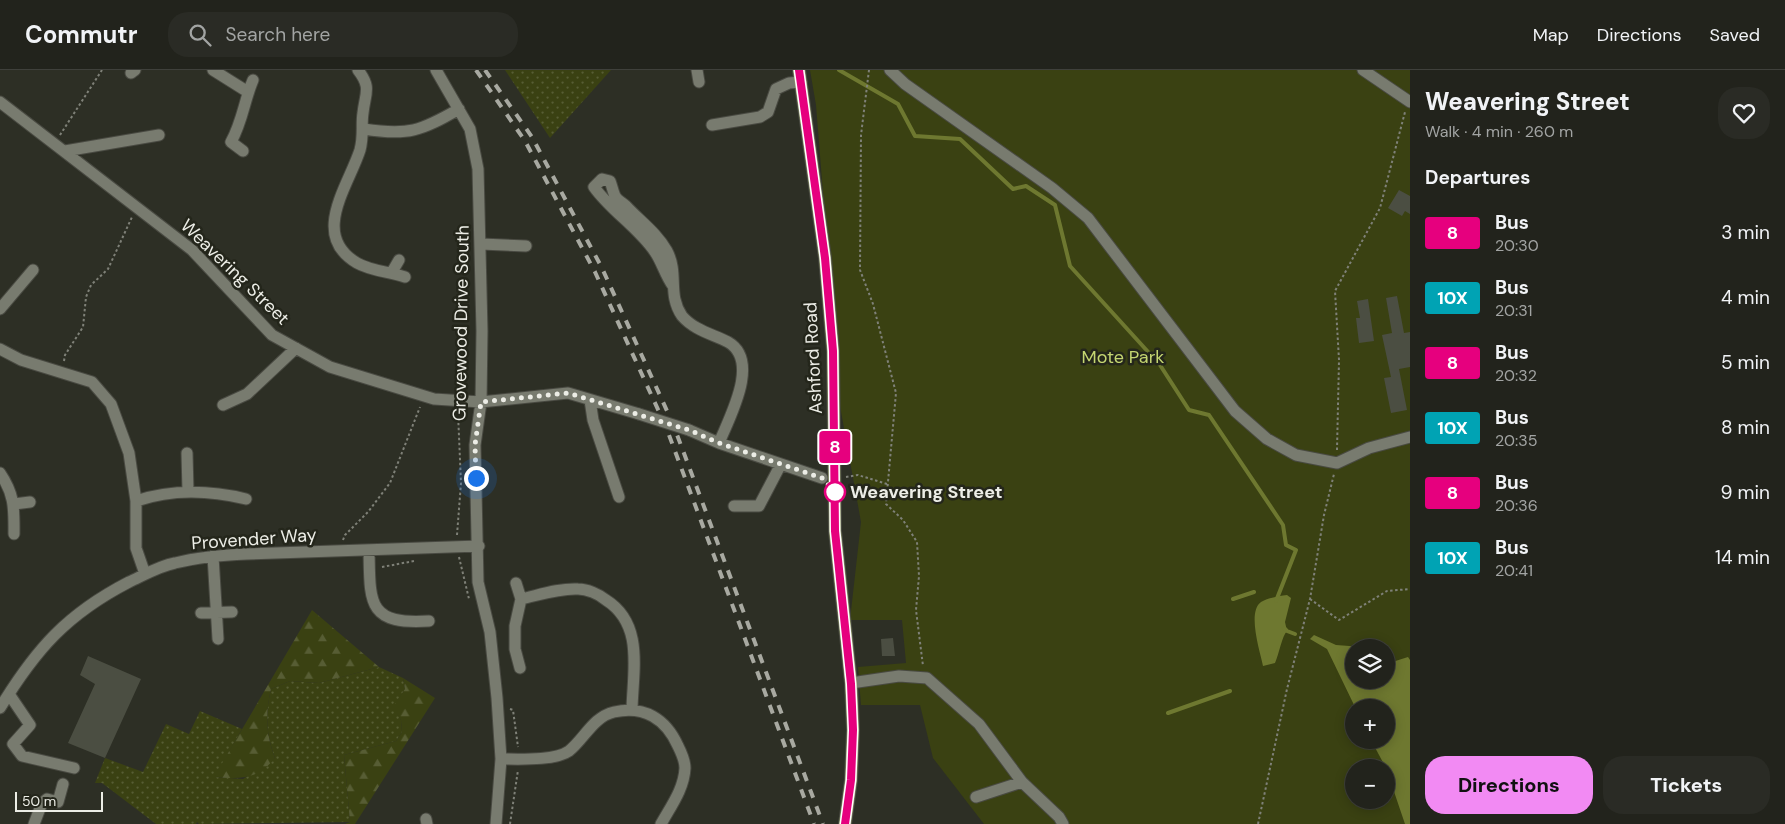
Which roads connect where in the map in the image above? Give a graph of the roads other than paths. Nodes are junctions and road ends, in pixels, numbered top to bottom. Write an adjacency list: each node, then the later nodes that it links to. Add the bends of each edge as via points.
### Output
1 (213, 70): 8 (street)
2 (358, 70): 13 (street, via 368,96 362,113)
3 (436, 70): 11 (street, Grovewood Drive South)
4 (890, 70): 30 (street, via 1088,218 1235,411 1266,439 1296,455 1337,463 1369,448)
5 (1363, 70): 9 (street)
6 (800, 76): 12 (street, via 776,89 768,112 760,117); 58 (main road, Ashford Road, via 826,267 833,351 835,531)
7 (253, 80): 8 (street)
8 (248, 92): 16 (street, via 241,125 231,142)
9 (1409, 99)
10 (0, 102): 15 (street, Weavering Street)
11 (459, 108): 13 (street, via 430,126 408,132); 17 (street, Grovewood Drive South, via 470,128 478,169)
12 (712, 125)
13 (364, 129): 21 (street, via 360,149 334,217 334,235 346,255 359,264)
14 (159, 135): 15 (street)
15 (65, 151): 25 (street, Weavering Street, via 192,250 272,335)
16 (243, 151)
17 (481, 244): 18 (street); 28 (street, Grovewood Drive South)
18 (526, 246)
19 (399, 260): 21 (street)
20 (33, 270): 24 (street)
21 (392, 272): 22 (street)
22 (405, 277)
23 (673, 286): 23 (street, via 655,252 627,220 604,201 594,186 602,179 610,181 615,196 655,233 672,265); 31 (street, via 673,298 685,318 695,328 730,343 742,362 739,393)
24 (0, 309)
25 (296, 348): 28 (street, Weavering Street, via 330,367 425,396); 29 (street, via 251,391)
26 (0, 349): 39 (street, via 20,360 92,382 111,404 129,453)
27 (590, 400): 28 (street, Weavering Street, via 568,393); 31 (street, Weavering Street, bridge, via 689,430); 37 (street, via 593,420)
28 (481, 402): 44 (street, Grovewood Drive South, via 475,445)
29 (223, 405)
30 (1410, 438)
31 (719, 443): 33 (street, Weavering Street)
32 (187, 453): 36 (street)
33 (781, 464): 35 (street, Weavering Street); 42 (street, via 759,506)
34 (0, 473): 41 (street, via 10,486)
35 (822, 478)
36 (188, 492): 38 (street, via 217,492); 39 (street, via 156,495)
37 (619, 497)
38 (246, 499)
39 (136, 501): 47 (street, via 136,548)
40 (30, 502): 41 (street)
41 (14, 504): 43 (street)
42 (734, 506)
43 (14, 534)
44 (479, 546): 45 (street, Provender Way); 62 (street, Grovewood Drive South, via 478,582 490,632)
45 (369, 550): 46 (street, Provender Way); 54 (street, via 372,599 377,610 395,621)
46 (213, 556): 47 (street, Provender Way, via 173,563); 50 (street)
47 (145, 574): 59 (street, Provender Way, via 101,597 71,619 30,661)
48 (516, 583): 49 (street)
49 (519, 604): 57 (street, via 515,649); 61 (street, via 580,588 617,606 628,622 634,641)
50 (217, 612): 51 (street); 52 (street); 56 (street)
51 (232, 612)
52 (201, 613)
53 (429, 621): 54 (street)
54 (411, 622): 55 (street)
55 (412, 634)
56 (218, 639)
57 (520, 668)
58 (851, 684): 64 (street, via 899,676 927,678 979,724); 71 (main road, Ashford Road, via 851,780)
59 (8, 694): 60 (street, Provender Way); 63 (street, via 30,725 13,744 22,756)
60 (0, 708)
61 (632, 709): 62 (street, via 603,716 568,752 554,756); 70 (street, via 649,713 664,723 681,751 685,767 680,792)
62 (501, 759): 69 (street, Grovewood Drive South)
63 (74, 768)
64 (1022, 782): 66 (street); 67 (street)
65 (63, 784): 68 (street, via 58,802 47,799 42,803)
66 (976, 797)
67 (1059, 822)
68 (34, 824)
69 (496, 824)
70 (662, 824)
71 (844, 824)

